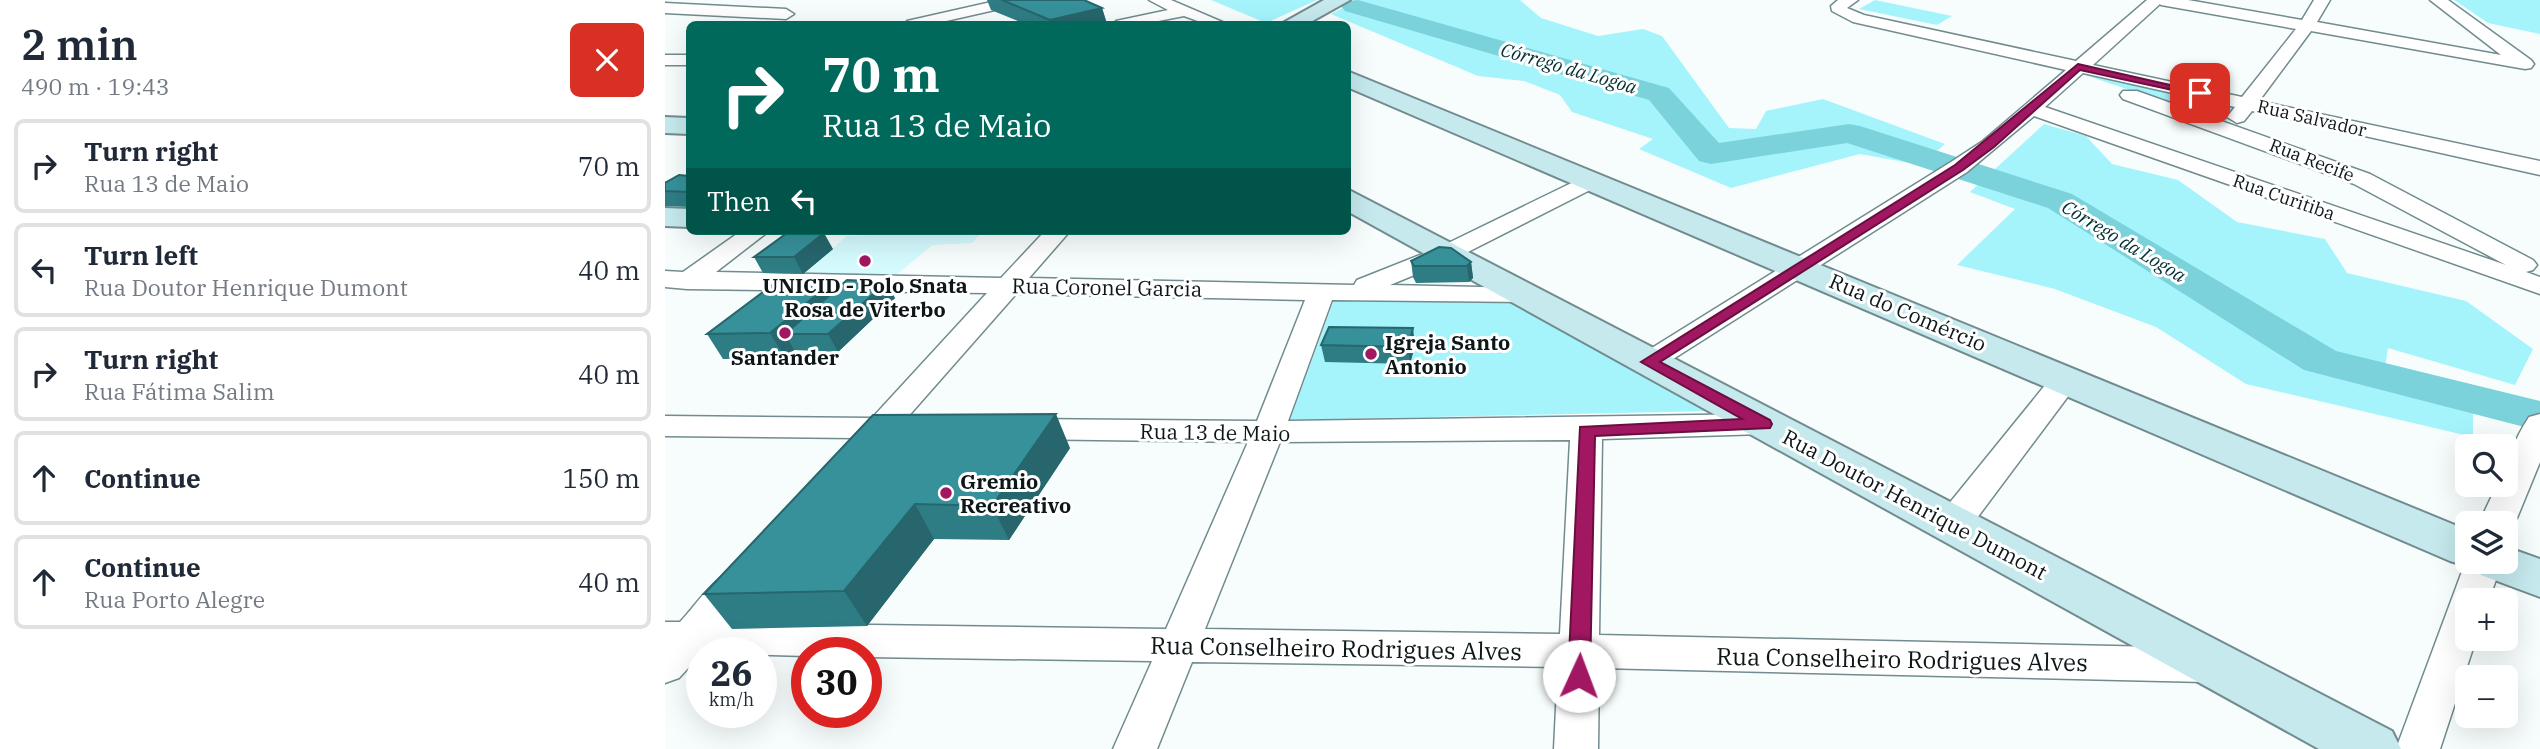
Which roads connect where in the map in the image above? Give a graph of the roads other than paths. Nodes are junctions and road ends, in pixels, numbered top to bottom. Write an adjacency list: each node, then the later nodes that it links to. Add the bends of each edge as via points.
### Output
1 (764, 0): 13 (street); 15 (street)
2 (962, 0): 12 (street)
3 (1021, 0): 12 (street)
4 (1157, 0): 14 (street)
5 (1340, 0): 21 (street)
6 (2156, 0): 26 (street)
7 (2161, 0): 22 (street)
8 (2322, 0): 22 (street)
9 (2438, 0): 25 (street)
10 (1845, 5): 26 (street, Rua Salvador, via 1859,19)
11 (665, 8): 13 (street)
12 (980, 9): 16 (street); 18 (street)
13 (730, 10): 15 (street)
14 (1184, 11): 19 (street); 20 (street)
15 (786, 14): 17 (street)
16 (1002, 19)
17 (799, 21)
18 (926, 21)
19 (1136, 21)
20 (1211, 21)
21 (1298, 21)
22 (2306, 27): 25 (street); 31 (street)
23 (665, 60): 24 (street)
24 (686, 60)
25 (2525, 64): 27 (street)
26 (2074, 71): 31 (street, Rua Salvador); 32 (street); 35 (street, Rua Recife)
27 (2540, 75)
28 (1351, 80): 29 (street, Rua do Comércio)
29 (1387, 95): 30 (street); 37 (street, Rua do Comércio)
30 (1351, 103)
31 (2248, 104): 35 (street); 36 (street, Rua Salvador)
32 (2029, 108): 44 (street, via 1990,145 1938,182); 48 (street, Rua Curitiba)
33 (665, 125): 34 (street)
34 (686, 126)
35 (2228, 128): 45 (street, Rua Recife, via 2362,179)
36 (2540, 167)
37 (1592, 180): 43 (street); 44 (street, Rua do Comércio)
38 (1351, 200): 43 (street, Rua Doutor Henrique Dumont)
39 (665, 217): 40 (street)
40 (686, 218)
41 (750, 235): 46 (street)
42 (1055, 235): 47 (street)
43 (1449, 252): 49 (street); 50 (street, Rua Doutor Henrique Dumont)
44 (1801, 267): 52 (street); 53 (street, Rua do Comércio)
45 (2540, 275)
46 (678, 278): 47 (street, Rua Coronel Garcia); 51 (street)
47 (1010, 286): 49 (street, Rua Coronel Garcia); 57 (street)
48 (2540, 286)
49 (1339, 290): 50 (street, Rua Coronel Garcia); 61 (street)
50 (1524, 296): 52 (street, Rua Doutor Henrique Dumont)
51 (665, 298)
52 (1649, 362): 54 (street, Rua Doutor Henrique Dumont)
53 (2066, 379): 64 (street); 65 (street, Rua do Comércio)
54 (1764, 424): 60 (street, Rua 13 de Maio); 64 (street, Rua Doutor Henrique Dumont)
55 (2540, 424): 63 (street)
56 (665, 426): 57 (street)
57 (881, 427): 58 (street); 62 (street)
58 (937, 428)
59 (992, 429): 61 (street, Rua 13 de Maio)
60 (1586, 430): 61 (street, Rua 13 de Maio); 72 (street)
61 (1268, 433): 70 (street)
62 (854, 457)
63 (2502, 511)
64 (1952, 525): 73 (street, Rua Doutor Henrique Dumont)
65 (2455, 544)
66 (762, 558): 71 (street)
67 (2518, 570): 68 (street)
68 (2540, 579)
69 (2455, 643): 77 (street)
70 (1178, 645): 71 (street, Rua Conselheiro Rodrigues Alves); 72 (street, Rua Conselheiro Rodrigues Alves); 74 (street)
71 (673, 647)
72 (1580, 651): 73 (street, Rua Conselheiro Rodrigues Alves); 75 (street)
73 (2216, 666): 76 (street, Rua Doutor Henrique Dumont)
74 (1135, 749)
75 (1576, 749)
76 (2372, 749)
77 (2419, 749)

